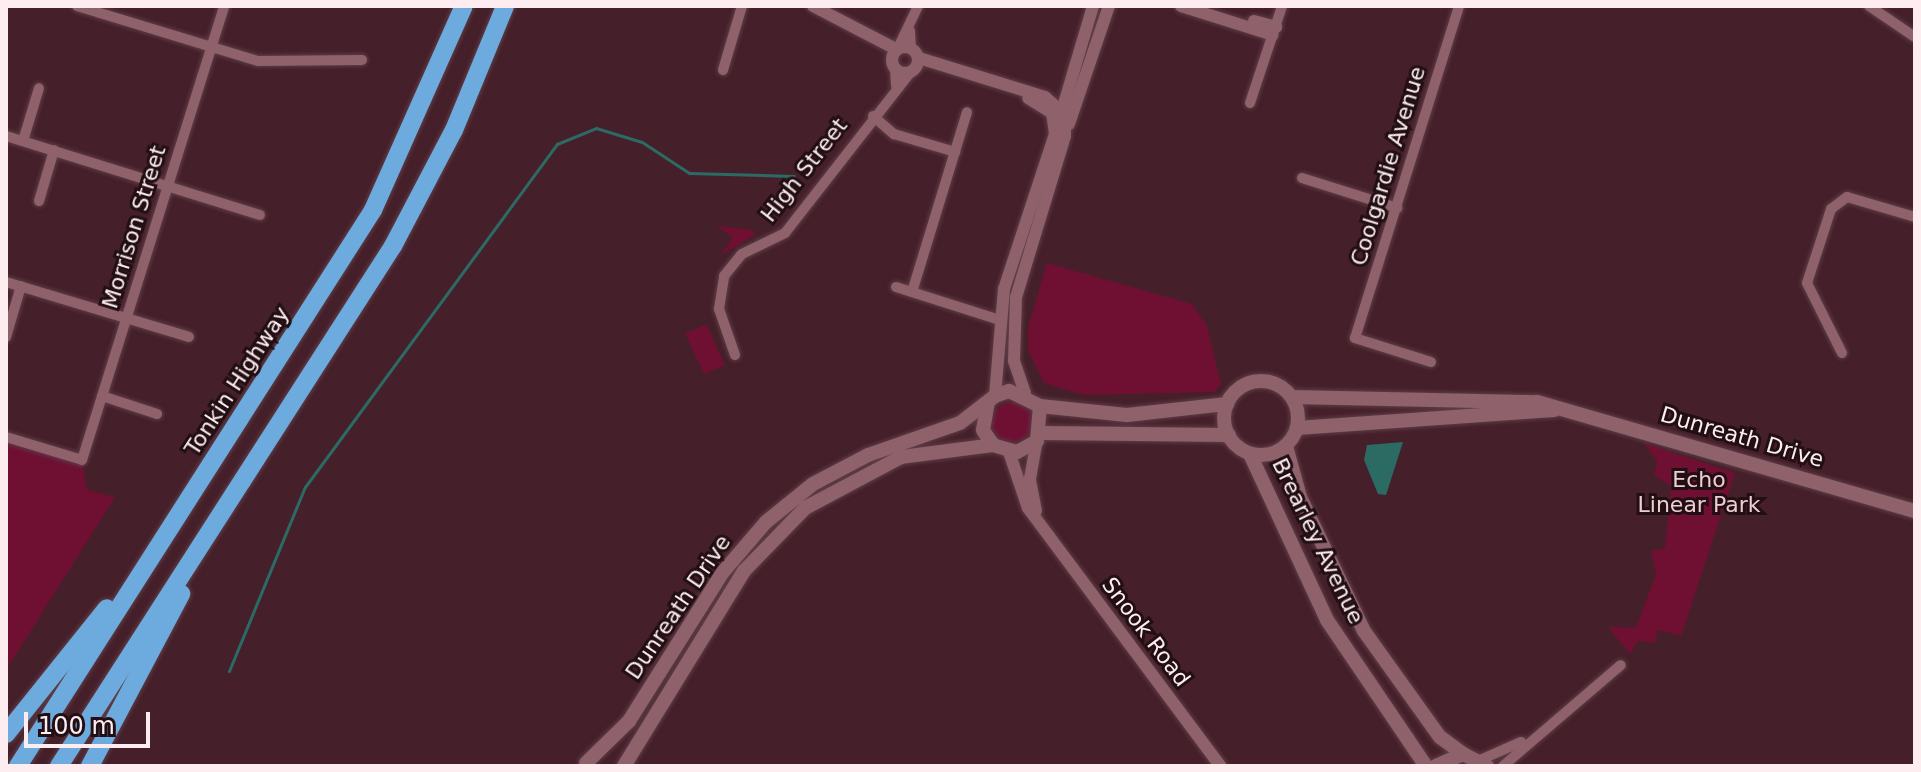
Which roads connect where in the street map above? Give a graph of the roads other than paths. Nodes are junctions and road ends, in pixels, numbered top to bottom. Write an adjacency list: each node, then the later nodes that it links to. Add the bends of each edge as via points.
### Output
1 (78, 6): 18 (street)
2 (224, 6): 18 (street, Morrison Street)
3 (452, 6): 30 (highway)
4 (464, 6): 30 (highway, Tonkin Highway)
5 (505, 6): 69 (highway, via 460,118 393,246)
6 (742, 6): 22 (street)
7 (813, 6): 19 (street)
8 (918, 6): 19 (street, High Street)
9 (1093, 6): 21 (street)
10 (1109, 6): 25 (street)
11 (1181, 6): 16 (street)
12 (1205, 6): 16 (street)
13 (1282, 6): 16 (street)
14 (1459, 6): 39 (street, Coolgardie Avenue)
15 (1869, 6): 17 (street)
16 (1274, 31): 26 (street)
17 (1915, 37)
18 (212, 48): 20 (street, via 276,63); 37 (street, Morrison Street)
19 (905, 59): 23 (street, High Street); 23 (street); 27 (street)
20 (362, 60)
21 (1075, 69): 27 (street); 27 (street)
22 (723, 70)
23 (896, 85): 29 (street, High Street)
24 (39, 88): 33 (street)
25 (1078, 94): 27 (street); 31 (street)
26 (1250, 103)
27 (1056, 106): 31 (street)
28 (967, 112): 35 (street)
29 (873, 116): 35 (street, via 894,134); 51 (street, High Street, via 785,233 742,254 724,276 719,309)
30 (415, 127): 72 (highway, Tonkin Highway, via 327,287)
31 (1060, 135): 47 (street); 53 (street, via 1016,297 1014,361)
32 (6, 136): 33 (street)
33 (23, 141): 34 (street)
34 (54, 150): 37 (street); 38 (street)
35 (955, 152): 45 (street)
36 (1302, 178): 39 (street)
37 (167, 185): 40 (street); 46 (street, Morrison Street)
38 (39, 201)
39 (1397, 208): 52 (street, Coolgardie Avenue, via 1355,338)
40 (260, 215)
41 (1915, 217): 50 (street, via 1847,197 1831,209 1807,283)
42 (6, 282): 43 (street)
43 (21, 286): 46 (street); 48 (street)
44 (896, 287): 45 (street)
45 (912, 292): 47 (street)
46 (126, 317): 49 (street); 54 (street, Morrison Street)
47 (1000, 320): 56 (street)
48 (6, 337)
49 (189, 337)
50 (1842, 353)
51 (735, 355)
52 (1431, 362)
53 (1025, 393): 56 (main road); 58 (main road)
54 (102, 396): 60 (street); 63 (street, Morrison Street, via 82,460)
55 (1292, 397): 57 (main road, via 1277,385 1253,382); 59 (main road, Dunreath Drive, via 1491,398); 61 (main road)
56 (991, 400): 65 (main road, via 983,430); 78 (main road, Dunreath Drive, via 960,423 820,480 766,522 723,572 629,721)
57 (1227, 404): 58 (main road, via 1127,415); 62 (main road)
58 (1040, 406): 64 (main road)
59 (1554, 410): 61 (main road, Dunreath Drive); 70 (main road, Dunreath Drive)
60 (157, 414)
61 (1297, 428): 66 (main road)
62 (1229, 435): 64 (main road); 68 (main road)
63 (6, 437)
64 (1039, 437): 67 (main road); 71 (street, Snook Road, via 1030,479)
65 (993, 445): 67 (main road); 83 (main road, Dunreath Drive, via 901,457 805,508 744,571)
66 (1286, 446): 68 (main road); 76 (main road, Brearley Avenue, via 1316,535 1364,631 1418,710)
67 (1009, 452): 71 (street, Snook Road)
68 (1250, 454): 85 (main road, Brearley Avenue, via 1327,620)
69 (251, 465): 80 (highway); 81 (highway)
70 (1915, 511)
71 (1039, 522): 84 (street, Snook Road)
72 (150, 558): 74 (highway); 79 (highway, Tonkin Highway)
73 (1621, 665): 75 (street)
74 (6, 734)
75 (1527, 739): 77 (street); 87 (street)
76 (1463, 754): 77 (main road); 86 (main road)
77 (1483, 763)
78 (582, 764): 82 (main road)
79 (18, 766)
80 (59, 766)
81 (90, 766)
82 (608, 766)
83 (624, 766)
84 (1220, 766)
85 (1426, 766)
86 (1436, 766)
87 (1503, 766)

